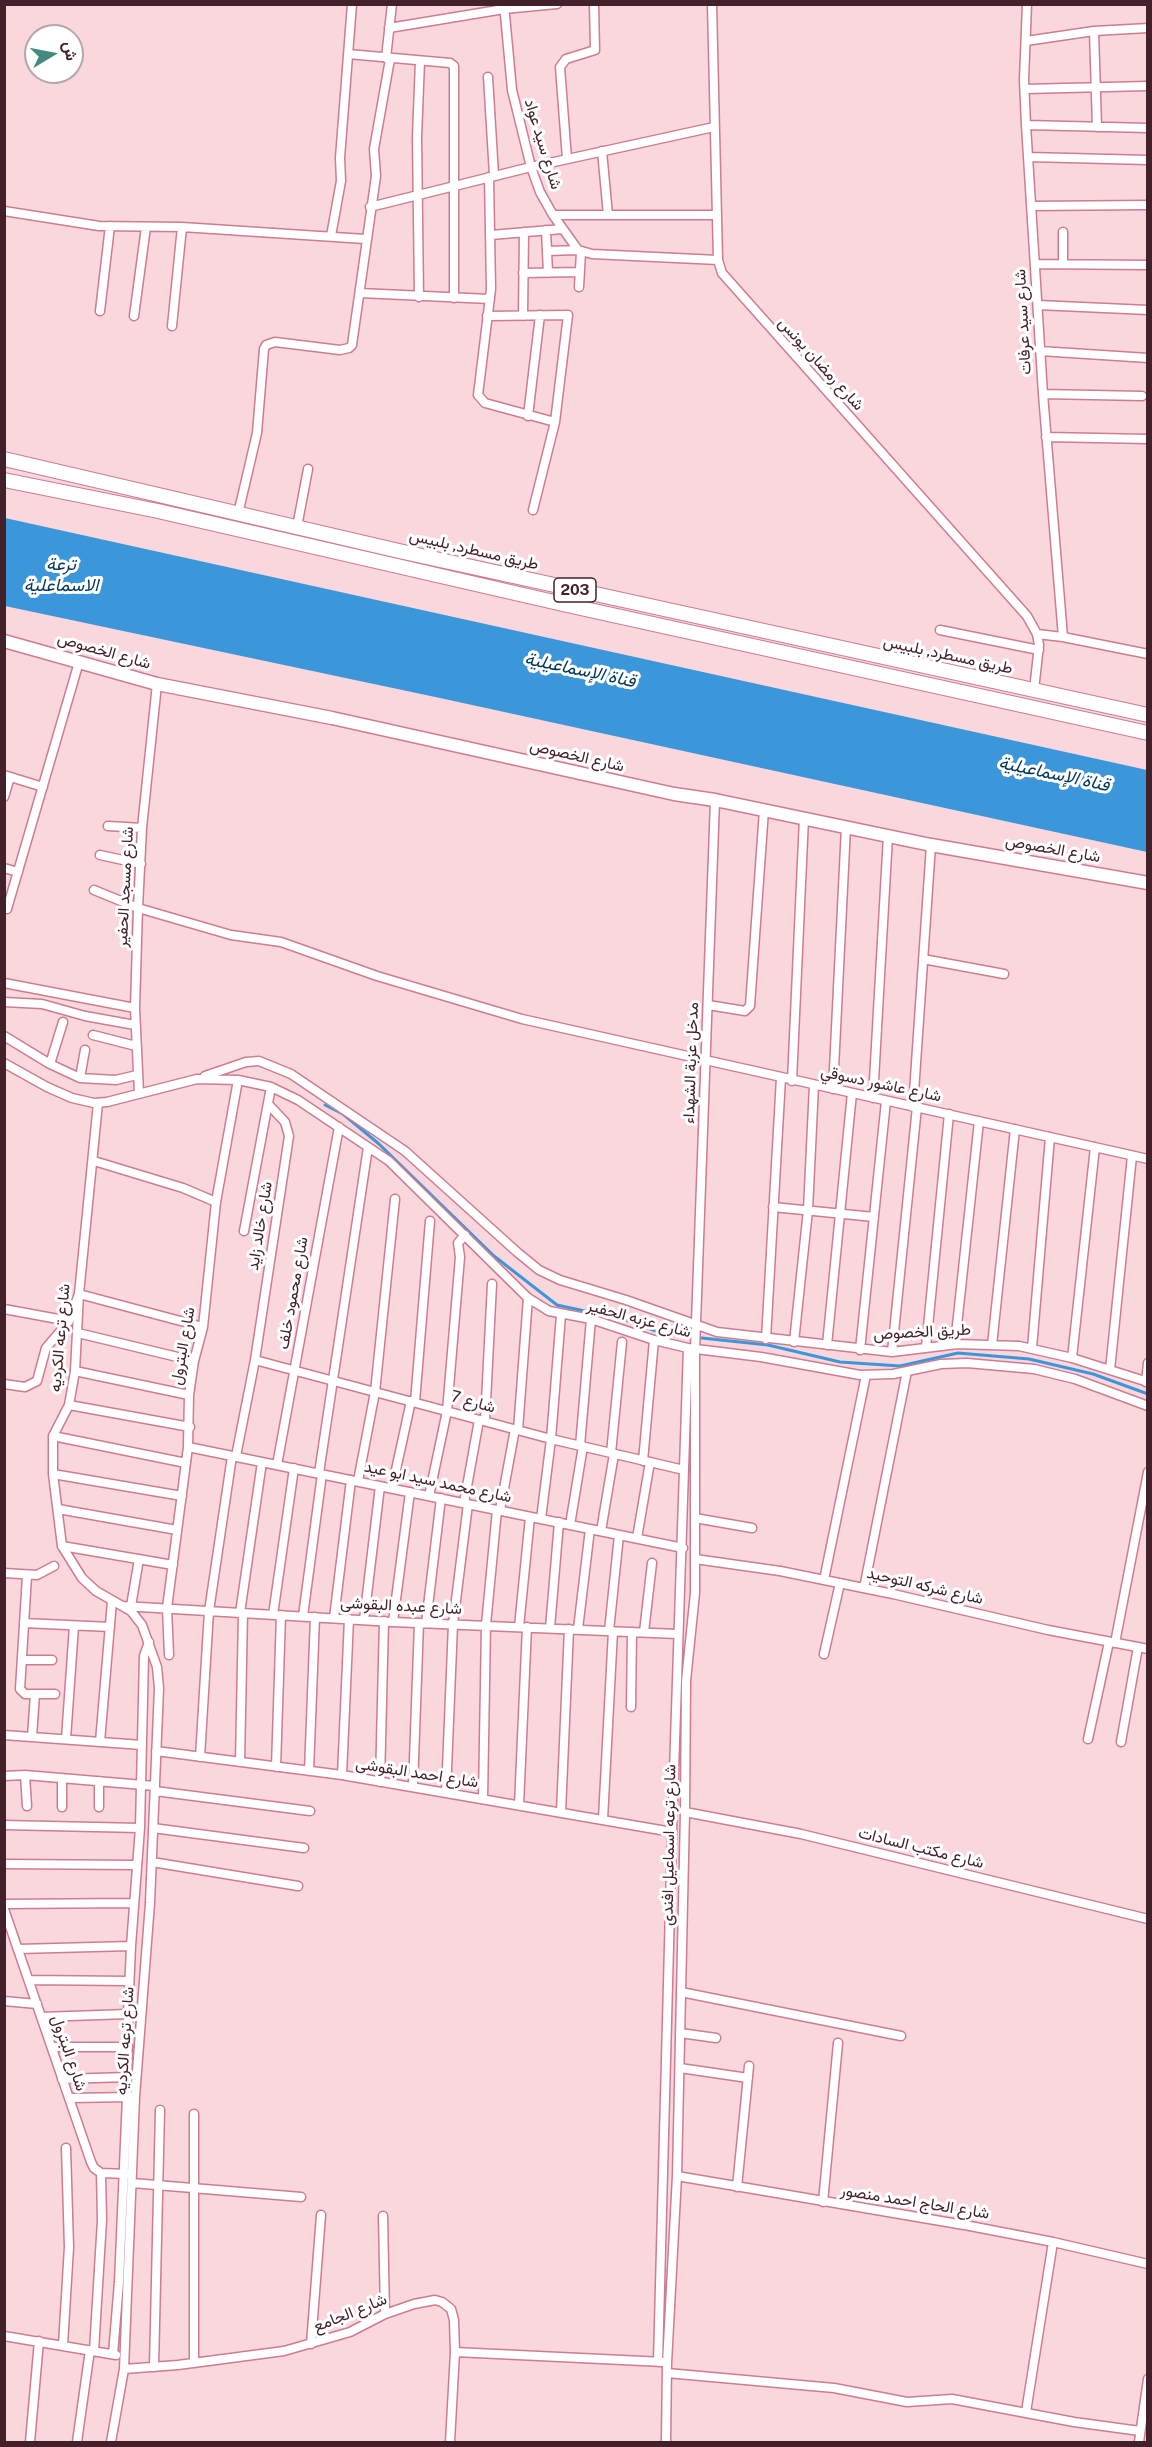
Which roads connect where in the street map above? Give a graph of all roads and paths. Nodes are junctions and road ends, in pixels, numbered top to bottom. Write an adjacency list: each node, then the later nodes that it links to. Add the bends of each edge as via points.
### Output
1 (352, 4): 12 (street)
2 (392, 4): 8 (street)
3 (557, 4): 7 (street)
4 (594, 4): 25 (street, via 595,50 566,59 560,68)
5 (712, 4): 20 (street, شارع رمضان يونس)
6 (1027, 4): 11 (street, شارع سيد عرفات)
7 (504, 7): 8 (street); 27 (street, شارع سيد عواد, via 512,90)
8 (389, 28): 13 (street)
9 (1148, 28): 10 (street)
10 (1094, 31): 11 (street); 17 (street)
11 (1026, 41): 18 (street, شارع سيد عرفات)
12 (348, 54): 13 (street); 46 (street, via 342,177)
13 (388, 58): 14 (street); 33 (street)
14 (420, 61): 29 (street, via 450,63 455,68); 30 (street)
15 (489, 77): 28 (street)
16 (1148, 86): 17 (street)
17 (1095, 87): 18 (street); 21 (street)
18 (1025, 89): 19 (street, شارع سيد عرفات)
19 (1026, 125): 21 (street); 24 (street, شارع سيد عرفات)
20 (714, 127): 23 (street); 37 (street, شارع رمضان يونس)
21 (1096, 127): 22 (street)
22 (1148, 128)
23 (602, 151): 25 (street); 36 (street)
24 (1028, 158): 26 (street); 32 (street, شارع سيد عرفات)
25 (567, 159): 27 (street)
26 (1148, 160)
27 (531, 167): 28 (street); 35 (street, شارع سيد عواد)
28 (491, 176): 29 (street); 45 (street)
29 (455, 186): 30 (street); 60 (street)
30 (417, 195): 33 (street); 59 (street)
31 (1148, 205): 32 (street)
32 (1031, 206): 51 (street, شارع سيد عرفات)
33 (370, 207): 47 (street)
34 (4, 211): 38 (street)
35 (553, 215): 36 (street); 41 (street, شارع سيد عواد)
36 (609, 215): 37 (street)
37 (717, 215): 50 (street, شارع رمضان يونس)
38 (110, 226): 39 (street); 64 (street)
39 (146, 227): 40 (street); 66 (street)
40 (182, 227): 46 (street); 69 (street)
41 (562, 229): 42 (street); 49 (street, شارع سيد عواد)
42 (546, 230): 43 (street); 48 (street)
43 (524, 232): 45 (street); 55 (street)
44 (1062, 232): 52 (street)
45 (491, 235): 61 (street)
46 (331, 236): 47 (street)
47 (365, 238): 58 (street)
48 (547, 251): 49 (street); 56 (street)
49 (580, 251): 50 (street); 54 (street)
50 (718, 260): 85 (street, شارع رمضان يونس, via 726,280 1028,616)
51 (1035, 264): 52 (street); 62 (street, شارع سيد عرفات)
52 (1063, 264): 53 (street)
53 (1148, 265)
54 (580, 272): 56 (street); 57 (street)
55 (524, 273): 56 (street); 68 (street)
56 (548, 273)
57 (579, 287)
58 (360, 293): 59 (street); 82 (street, via 350,348 275,342 266,345 257,432)
59 (419, 297): 60 (street)
60 (454, 298): 61 (street)
61 (490, 299): 67 (street)
62 (1038, 305): 63 (street); 70 (street, شارع سيد عرفات)
63 (1148, 310)
64 (100, 311)
65 (540, 315): 68 (street); 74 (street); 75 (street, via 568,315)
66 (134, 316)
67 (487, 316): 68 (street); 74 (street, via 480,398)
68 (523, 316)
69 (172, 326)
70 (1040, 351): 71 (street); 72 (street, شارع سيد عرفات)
71 (1148, 358)
72 (1043, 394): 73 (street); 76 (street, شارع سيد عرفات)
73 (1142, 396)
74 (528, 416): 75 (street)
75 (555, 422): 81 (street)
76 (1046, 437): 77 (street); 86 (street, شارع سيد عرفات)
77 (1148, 439)
78 (4, 459): 82 (main road, طريق مسطرد, بلبيس / 203)
79 (308, 469): 83 (street)
80 (4, 480): 94 (main road, طريق مسطرد, بلبيس / 203)
81 (533, 510)
82 (238, 514): 83 (main road, طريق مسطرد, بلبيس / 203)
83 (297, 527): 92 (main road, طريق مسطرد, بلبيس / 203)
84 (940, 630): 88 (street)
85 (1037, 634): 86 (street); 88 (street, شارع رمضان يونس)
86 (1063, 637): 89 (street)
87 (4, 641): 90 (main road, شارع الخصوص)
88 (1039, 650): 92 (street, شارع رمضان يونس)
89 (1148, 654)
90 (79, 662): 91 (main road, شارع الخصوص); 96 (street)
91 (158, 684): 98 (main road, شارع الخصوص); 103 (street, شارع مسجد الحفير)
92 (1034, 690): 93 (main road, طريق مسطرد, بلبيس / 203)
93 (1148, 715)
94 (1148, 733)
95 (7, 776): 96 (street); 97 (street)
96 (43, 788): 109 (street)
97 (4, 797)
98 (715, 800): 99 (main road, شارع الخصوص); 118 (street, مدخل عزبة الشهداء)
99 (764, 810): 100 (main road, شارع الخصوص); 118 (street, via 750,1006 745,1011)
100 (804, 818): 102 (main road, شارع الخصوص); 134 (street)
101 (108, 826): 103 (street)
102 (846, 827): 104 (main road, شارع الخصوص); 137 (street)
103 (142, 828): 107 (street, شارع مسجد الحفير)
104 (888, 836): 105 (main road, شارع الخصوص); 140 (street)
105 (931, 845): 110 (main road, شارع الخصوص); 114 (street)
106 (100, 855): 107 (street)
107 (141, 864): 112 (street, شارع مسجد الحفير)
108 (4, 868): 109 (street)
109 (18, 872): 113 (street)
110 (1148, 883)
111 (94, 890): 112 (street, شارع عاشور دسوقي)
112 (138, 908): 119 (street, شارع مسجد الحفير); 126 (street, شارع عاشور دسوقي, via 231,935 281,942 522,1020)
113 (7, 909)
114 (923, 959): 115 (street); 144 (street)
115 (1004, 974)
116 (4, 983): 119 (street)
117 (4, 1002): 121 (street, via 42,1004)
118 (708, 1005): 126 (street, مدخل عزبة الشهداء)
119 (135, 1008): 121 (street, شارع مسجد الحفير)
120 (63, 1022): 128 (street)
121 (135, 1025): 124 (street, شارع مسجد الحفير)
122 (93, 1035): 124 (street)
123 (4, 1036): 128 (street)
124 (136, 1046): 129 (street, شارع مسجد الحفير)
125 (85, 1050): 130 (street)
126 (706, 1062): 131 (street, شارع عاشور دسوقي); 171 (street, مدخل عزبة الشهداء)
127 (4, 1063): 142 (street, شارع عزبه الحفير, via 72,1098)
128 (50, 1064): 130 (street)
129 (137, 1075): 130 (street, via 116,1080); 139 (street, شارع مسجد الحفير)
130 (80, 1078)
131 (781, 1078): 134 (street, شارع عاشور دسوقي); 157 (street)
132 (197, 1079): 133 (street, شارع عزبه الحفير); 139 (street, شارع عزبه الحفير); 171 (street, شارع عزبه الحفير, via 260,1061 291,1074 405,1151 539,1270)
133 (238, 1080): 136 (street, شارع عزبه الحفير); 156 (street, شارع البترول)
134 (792, 1080): 135 (street, شارع عاشور دسوقي)
135 (814, 1085): 137 (street, شارع عاشور دسوقي); 158 (street)
136 (271, 1087): 143 (street); 147 (street, شارع عزبه الحفير)
137 (833, 1089): 138 (street, شارع عاشور دسوقي)
138 (852, 1093): 140 (street, شارع عاشور دسوقي); 159 (street)
139 (139, 1094): 142 (street, شارع عزبه الحفير)
140 (873, 1098): 141 (street, شارع عاشور دسوقي)
141 (886, 1101): 144 (street, شارع عاشور دسوقي); 160 (street)
142 (98, 1103): 154 (street, شارع ترعه الكرديه)
143 (268, 1104): 162 (street); 187 (street, شارع خالد زايد, via 285,1122 289,1136)
144 (915, 1107): 145 (street, شارع عاشور دسوقي); 185 (street)
145 (949, 1114): 146 (street, شارع عاشور دسوقي); 181 (street)
146 (979, 1121): 148 (street, شارع عاشور دسوقي); 178 (street)
147 (339, 1127): 150 (street, شارع عزبه الحفير); 192 (street, شارع محمود خلف)
148 (1014, 1129): 149 (street, شارع عاشور دسوقي); 180 (street)
149 (1050, 1137): 151 (street, شارع عاشور دسوقي); 182 (street)
150 (368, 1147): 163 (street, شارع عزبه الحفير, via 389,1161); 195 (street)
151 (1095, 1147): 152 (street, شارع عاشور دسوقي); 186 (street)
152 (1132, 1156): 153 (street, شارع عاشور دسوقي); 190 (street)
153 (1148, 1159)
154 (94, 1161): 156 (street); 165 (street, شارع ترعه الكرديه)
155 (395, 1198): 198 (street)
156 (216, 1202): 172 (street, شارع البترول)
157 (773, 1207): 158 (street); 174 (street)
158 (808, 1210): 159 (street); 177 (street)
159 (840, 1214): 160 (street); 179 (street)
160 (874, 1217): 184 (street)
161 (429, 1221): 200 (street)
162 (244, 1231)
163 (465, 1235): 166 (street, شارع عزبه الحفير); 203 (street, via 458,1243)
164 (492, 1284): 204 (street)
165 (79, 1294): 170 (street); 172 (street); 173 (street, شارع ترعه الكرديه)
166 (528, 1298): 168 (street, شارع عزبه الحفير); 206 (street)
167 (4, 1309): 170 (street)
168 (561, 1315): 169 (street, شارع عزبه الحفير); 208 (street)
169 (591, 1319): 175 (street, شارع عزبه الحفير); 209 (street)
170 (69, 1321): 197 (street, via 46,1348 37,1381 25,1387)
171 (696, 1326): 174 (street, طريق الخصوص); 183 (street, شارع ترعه اسماعيل افندى)
172 (203, 1327): 188 (street, شارع البترول)
173 (78, 1333): 188 (street); 191 (street, شارع ترعه الكرديه)
174 (766, 1339): 177 (street, طريق الخصوص)
175 (654, 1340): 183 (street, شارع عزبه الحفير); 214 (street)
176 (622, 1342): 211 (street)
177 (794, 1342): 179 (street, طريق الخصوص)
178 (955, 1344): 180 (street, طريق الخصوص); 181 (street, طريق الخصوص)
179 (827, 1345): 184 (street, طريق الخصوص)
180 (992, 1345): 182 (street, طريق الخصوص)
181 (926, 1347): 185 (street, طريق الخصوص)
182 (1032, 1348): 186 (street, طريق الخصوص)
183 (692, 1349): 194 (street, شارع عزبه الحفير); 218 (street, شارع ترعه اسماعيل افندى); 233 (street, شارع ترعه اسماعيل افندى)
184 (860, 1350): 185 (street, طريق الخصوص)
185 (892, 1352)
186 (1072, 1358): 190 (street, طريق الخصوص)
187 (255, 1360): 192 (street, شارع 7); 212 (street, شارع خالد زايد)
188 (194, 1361): 199 (street, شارع البترول)
189 (1148, 1363): 196 (street)
190 (1110, 1370): 196 (street, طريق الخصوص)
191 (75, 1371): 199 (street); 201 (street, شارع ترعه الكرديه)
192 (294, 1371): 195 (street, شارع 7); 216 (street, شارع محمود خلف)
193 (907, 1371): 194 (street, شارع عزبه الحفير); 202 (street, شارع عزبه الحفير, via 967,1363 1034,1369 1075,1379); 254 (street)
194 (867, 1375): 252 (street)
195 (334, 1381): 198 (street, شارع 7); 221 (street)
196 (1147, 1382)
197 (4, 1384)
198 (375, 1392): 200 (street, شارع 7); 222 (street)
199 (189, 1395): 205 (street, شارع البترول)
200 (413, 1402): 203 (street, شارع 7); 224 (street)
201 (69, 1405): 205 (street); 207 (street, شارع ترعه الكرديه)
202 (1148, 1406)
203 (447, 1411): 204 (street, شارع 7); 227 (street)
204 (482, 1420): 206 (street, شارع 7); 229 (street)
205 (190, 1427): 210 (street, شارع البترول)
206 (517, 1430): 208 (street, شارع 7); 231 (street)
207 (53, 1436): 215 (street); 220 (street, شارع ترعه الكرديه)
208 (551, 1439): 209 (street, شارع 7); 234 (street)
209 (581, 1446): 211 (street, شارع 7); 236 (street)
210 (188, 1447): 212 (street, شارع محمد سيد ابو عيد); 215 (street, شارع البترول)
211 (613, 1453): 214 (street, شارع 7); 240 (street)
212 (234, 1456): 213 (street, شارع محمد سيد ابو عيد); 258 (street, شارع خالد زايد)
213 (262, 1462): 216 (street, شارع محمد سيد ابو عيد); 259 (street)
214 (646, 1462): 218 (street, شارع 7); 242 (street)
215 (186, 1463): 226 (street, شارع البترول)
216 (277, 1465): 217 (street, شارع محمد سيد ابو عيد)
217 (294, 1468): 221 (street, شارع محمد سيد ابو عيد); 260 (street)
218 (684, 1470): 244 (street, شارع ترعه اسماعيل افندى)
219 (1148, 1472): 281 (street)
220 (53, 1474): 226 (street); 230 (street, شارع ترعه الكرديه)
221 (320, 1474): 222 (street, شارع محمد سيد ابو عيد); 261 (street)
222 (355, 1481): 223 (street, شارع محمد سيد ابو عيد); 263 (street)
223 (380, 1486): 224 (street, شارع محمد سيد ابو عيد); 265 (street)
224 (392, 1488): 225 (street, شارع محمد سيد ابو عيد)
225 (410, 1492): 227 (street, شارع محمد سيد ابو عيد); 266 (street)
226 (182, 1496): 239 (street, شارع البترول)
227 (429, 1496): 228 (street, شارع محمد سيد ابو عيد)
228 (441, 1498): 229 (street, شارع محمد سيد ابو عيد); 268 (street)
229 (466, 1504): 231 (street, شارع محمد سيد ابو عيد); 269 (street)
230 (58, 1509): 239 (street); 243 (street, شارع ترعه الكرديه)
231 (499, 1510): 232 (street, شارع محمد سيد ابو عيد); 270 (street)
232 (530, 1517): 234 (street, شارع محمد سيد ابو عيد); 273 (street)
233 (695, 1518): 237 (street); 245 (street, شارع ترعه اسماعيل افندى)
234 (540, 1519): 235 (street, شارع محمد سيد ابو عيد)
235 (559, 1522): 236 (street, شارع محمد سيد ابو عيد); 274 (street)
236 (570, 1525): 238 (street, شارع محمد سيد ابو عيد)
237 (753, 1528)
238 (590, 1529): 240 (street, شارع محمد سيد ابو عيد); 275 (street)
239 (177, 1530): 248 (street, شارع البترول)
240 (600, 1531): 241 (street, شارع محمد سيد ابو عيد)
241 (619, 1535): 242 (street, شارع محمد سيد ابو عيد); 276 (street)
242 (637, 1538): 244 (street, شارع محمد سيد ابو عيد)
243 (62, 1546): 246 (street); 255 (street, شارع ترعه الكرديه, via 82,1578)
244 (682, 1548): 279 (street, شارع ترعه اسماعيل افندى)
245 (695, 1559): 252 (street, شارع شركه التوحيد); 319 (street, شارع ترعه اسماعيل افندى, via 686,1681)
246 (139, 1560): 248 (street); 256 (street)
247 (652, 1563): 278 (street)
248 (172, 1565): 257 (street, شارع البترول)
249 (54, 1566): 251 (street)
250 (4, 1573): 251 (street)
251 (27, 1576): 267 (street)
252 (824, 1580): 253 (street, شارع شركه التوحيد)
253 (840, 1583): 254 (street, شارع شركه التوحيد); 283 (street)
254 (864, 1588): 281 (street, شارع شركه التوحيد)
255 (112, 1600): 256 (street, شارع ترعه الكرديه); 272 (street)
256 (127, 1606): 257 (street, شارع عبده البقوشى); 280 (street, شارع ترعه الكرديه, via 142,1624)
257 (167, 1608): 258 (street, شارع عبده البقوشى); 284 (street, شارع البترول)
258 (209, 1611): 259 (street, شارع عبده البقوشى); 298 (street, شارع خالد زايد)
259 (242, 1613): 260 (street, شارع عبده البقوشى); 299 (street)
260 (277, 1615): 261 (street, شارع عبده البقوشى); 300 (street)
261 (303, 1616): 262 (street, شارع عبده البقوشى)
262 (315, 1617): 263 (street, شارع عبده البقوشى); 301 (street)
263 (333, 1618): 264 (street, شارع عبده البقوشى)
264 (349, 1619): 265 (street, شارع عبده البقوشى); 303 (street)
265 (364, 1620): 266 (street, شارع عبده البقوشى)
266 (388, 1621): 268 (street, شارع عبده البقوشى); 307 (street)
267 (24, 1623): 271 (street); 285 (street)
268 (422, 1623): 269 (street, شارع عبده البقوشى); 309 (street)
269 (453, 1624): 270 (street, شارع عبده البقوشى); 311 (street)
270 (486, 1625): 273 (street, شارع عبده البقوشى); 312 (street)
271 (74, 1626): 272 (street); 292 (street)
272 (110, 1627): 294 (street)
273 (523, 1627): 274 (street, شارع عبده البقوشى); 313 (street)
274 (550, 1628): 275 (street, شارع عبده البقوشى)
275 (573, 1629): 276 (street, شارع عبده البقوشى); 318 (street)
276 (611, 1631): 277 (street, شارع عبده البقوشى); 320 (street)
277 (632, 1632): 278 (street, شارع عبده البقوشى); 289 (street)
278 (644, 1632): 279 (street, شارع عبده البقوشى)
279 (678, 1634): 324 (street, شارع ترعه اسماعيل افندى)
280 (149, 1642): 296 (street, شارع ترعه الكرديه, via 144,1656); 297 (street, شارع ترعه الكرديه, via 159,1688)
281 (1112, 1642): 282 (street, شارع شركه التوحيد); 293 (street)
282 (1143, 1648): 295 (street)
283 (824, 1654)
284 (169, 1655)
285 (22, 1660): 286 (street); 287 (street, via 21,1691)
286 (52, 1660)
287 (34, 1694): 288 (street); 291 (street)
288 (55, 1694)
289 (632, 1707)
290 (4, 1735): 291 (street)
291 (32, 1737): 292 (street)
292 (66, 1739): 294 (street)
293 (1088, 1739)
294 (99, 1742): 296 (street)
295 (1121, 1742)
296 (142, 1745): 308 (street, شارع ترعه الكرديه)
297 (156, 1751): 298 (street, شارع احمد البقوشى); 310 (street, شارع ترعه الكرديه)
298 (200, 1757): 299 (street, شارع احمد البقوشى)
299 (240, 1762): 300 (street, شارع احمد البقوشى)
300 (276, 1767): 301 (street, شارع احمد البقوشى)
301 (309, 1771): 303 (street, شارع احمد البقوشى)
302 (25, 1775): 304 (street); 305 (street); 314 (street)
303 (342, 1775): 307 (street, شارع احمد البقوشى)
304 (4, 1776)
305 (62, 1778): 306 (street); 315 (street)
306 (99, 1781): 308 (street); 316 (street)
307 (380, 1782): 309 (street, شارع احمد البقوشى)
308 (141, 1785): 310 (street); 322 (street, شارع ترعه الكرديه)
309 (413, 1787): 311 (street, شارع احمد البقوشى)
310 (155, 1788): 317 (street); 323 (street, شارع ترعه الكرديه)
311 (446, 1793): 312 (street, شارع احمد البقوشى)
312 (483, 1799): 313 (street, شارع احمد البقوشى)
313 (519, 1805): 318 (street, شارع احمد البقوشى)
314 (27, 1806)
315 (62, 1807)
316 (99, 1807)
317 (310, 1811)
318 (561, 1812): 320 (street, شارع احمد البقوشى)
319 (685, 1812): 330 (street, شارع ترعه اسماعيل افندى); 335 (street, شارع مكتب السادات, via 801,1834)
320 (603, 1819): 324 (street, شارع احمد البقوشى)
321 (4, 1825): 322 (street)
322 (140, 1828): 328 (street, شارع ترعه الكرديه)
323 (153, 1828): 325 (street); 326 (street, شارع ترعه الكرديه)
324 (672, 1832): 329 (street, شارع ترعه اسماعيل افندى)
325 (304, 1848)
326 (152, 1862): 331 (street); 356 (street, شارع ترعه الكرديه)
327 (4, 1864): 328 (street)
328 (137, 1865): 332 (street, شارع ترعه الكرديه)
329 (670, 1883): 330 (street); 382 (street, شارع ترعه اسماعيل افندى)
330 (682, 1884): 340 (street, شارع ترعه اسماعيل افندى)
331 (298, 1886)
332 (133, 1903): 333 (street); 336 (street, شارع ترعه الكرديه)
333 (4, 1904)
334 (4, 1909): 337 (street, شارع البترول)
335 (1148, 1919)
336 (131, 1946): 337 (street); 339 (street, شارع ترعه الكرديه)
337 (18, 1949): 338 (street, شارع البترول)
338 (29, 1980): 339 (street); 342 (street, شارع البترول)
339 (129, 1981): 343 (street, شارع ترعه الكرديه)
340 (681, 1992): 345 (street, شارع ترعه اسماعيل افندى); 346 (street)
341 (4, 2001): 342 (street)
342 (37, 2004): 344 (street, شارع البترول)
343 (128, 2014): 344 (street); 350 (street, شارع ترعه الكرديه)
344 (41, 2017): 349 (street, شارع البترول)
345 (681, 2033): 347 (street); 352 (street, شارع ترعه اسماعيل افندى)
346 (901, 2036)
347 (716, 2038)
348 (838, 2043): 368 (street)
349 (52, 2047): 350 (street); 355 (street, شارع البترول)
350 (128, 2047): 353 (street, شارع ترعه الكرديه)
351 (749, 2066): 354 (street)
352 (680, 2068): 354 (street); 362 (street, شارع ترعه اسماعيل افندى)
353 (128, 2077): 355 (street); 356 (street, شارع ترعه الكرديه)
354 (748, 2078): 365 (street)
355 (62, 2079): 357 (street, شارع البترول)
356 (131, 2097): 357 (street); 363 (street, شارع ترعه الكرديه)
357 (69, 2098): 361 (street, شارع البترول, via 91,2162)
358 (160, 2110): 364 (street)
359 (194, 2114): 366 (street)
360 (66, 2148): 377 (street, via 69,2247)
361 (101, 2173): 363 (street); 378 (street, via 102,2220)
362 (677, 2176): 365 (street, شارع الحاج احمد منصور); 382 (street, شارع ترعه اسماعيل افندى)
363 (129, 2177): 364 (street); 380 (street, شارع ترعه الكرديه); 381 (street, شارع ترعه الكرديه)
364 (158, 2185): 366 (street); 384 (street)
365 (737, 2187): 368 (street, شارع الحاج احمد منصور)
366 (194, 2188): 367 (street); 383 (street)
367 (300, 2197)
368 (823, 2202): 371 (street, شارع الحاج احمد منصور)
369 (321, 2215): 376 (street)
370 (382, 2216): 373 (street)
371 (1053, 2242): 372 (street, شارع الحاج احمد منصور); 388 (street)
372 (1148, 2264)
373 (384, 2314): 376 (street, شارع الجامع); 379 (street, شارع الجامع, via 435,2300 446,2303 454,2320)
374 (4, 2336): 375 (street)
375 (39, 2341): 377 (street); 390 (street)
376 (311, 2344): 383 (street, شارع الجامع)
377 (63, 2345): 378 (street)
378 (92, 2350): 380 (street); 391 (street)
379 (455, 2352): 382 (street); 393 (street, شارع الجامع)
380 (113, 2354): 381 (street)
381 (124, 2356): 385 (street, شارع ترعه الكرديه)
382 (663, 2362): 386 (street)
383 (194, 2363): 384 (street, شارع الجامع)
384 (154, 2367): 385 (street, شارع الجامع)
385 (124, 2369): 392 (street, شارع ترعه الكرديه)
386 (667, 2373): 388 (street, via 834,2388 907,2402 952,2399); 394 (street)
387 (1148, 2379): 389 (street)
388 (1026, 2412): 389 (street)
389 (1140, 2431): 395 (street)
390 (30, 2442)
391 (77, 2442)
392 (111, 2442)
393 (450, 2442)
394 (666, 2442)
395 (1139, 2442)

